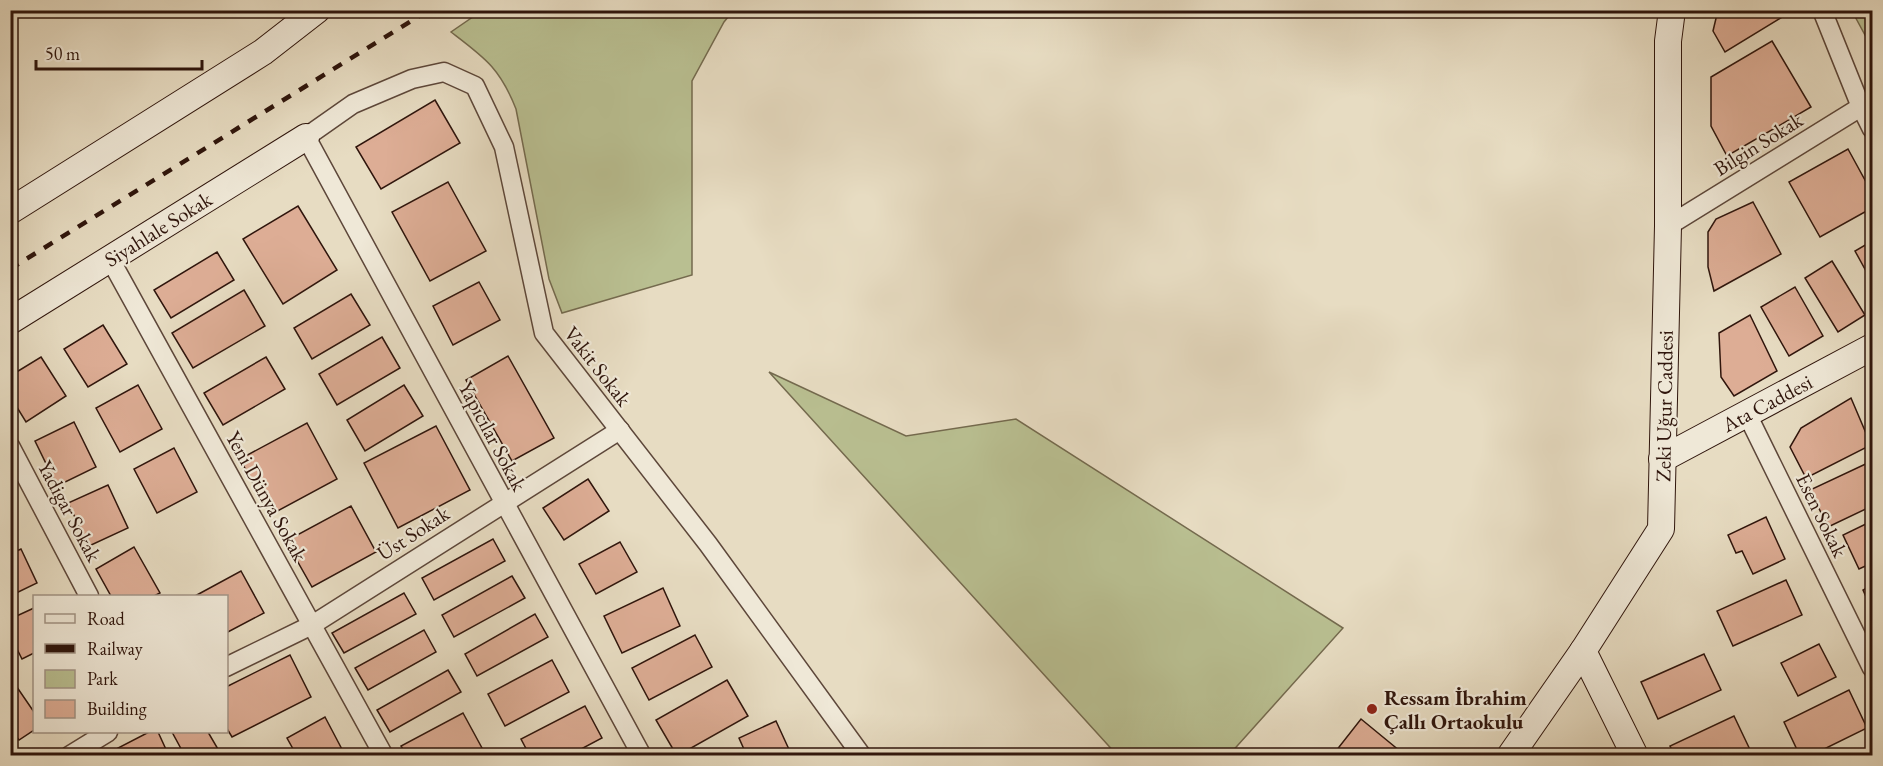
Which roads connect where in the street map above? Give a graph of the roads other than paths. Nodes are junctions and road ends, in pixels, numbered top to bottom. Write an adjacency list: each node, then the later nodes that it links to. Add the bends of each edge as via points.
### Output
1 (317, 10): 7 (street, via 263,52)
2 (1671, 10): 8 (street, Zeki Uğur Caddesi)
3 (1822, 10): 4 (street)
4 (1867, 104): 5 (street); 8 (street, Bilgin Sokak)
5 (1872, 129)
6 (306, 137): 9 (street, Siyahlale Sokak); 13 (street, Vakit Sokak, via 353,104 412,79 444,72 475,86 504,147 544,333); 16 (street, Yapıcılar Sokak)
7 (10, 211)
8 (1668, 226): 15 (street, Zeki Uğur Caddesi)
9 (110, 259): 10 (street, Siyahlale Sokak); 18 (street, Yeni Dünya Sokak)
10 (10, 321)
11 (1872, 347): 12 (street, Ata Caddesi)
12 (1747, 414): 15 (street, Ata Caddesi); 21 (street, Esen Sokak)
13 (620, 430): 16 (street, Üst Sokak); 26 (street, Vakit Sokak)
14 (10, 446): 17 (street, Yadigar Sokak)
15 (1662, 459): 19 (street, Zeki Uğur Caddesi, via 1661,529)
16 (503, 502): 18 (street, Üst Sokak); 25 (street, Yapıcılar Sokak)
17 (88, 595)
18 (312, 625): 20 (street, Üst Sokak); 24 (street, Yeni Dünya Sokak)
19 (1583, 651): 27 (street, Zeki Uğur Caddesi); 28 (street)
20 (228, 666)
21 (1872, 668)
22 (106, 733): 23 (street)
23 (69, 756)
24 (384, 756)
25 (642, 756)
26 (862, 756)
27 (1510, 756)
28 (1635, 756)

